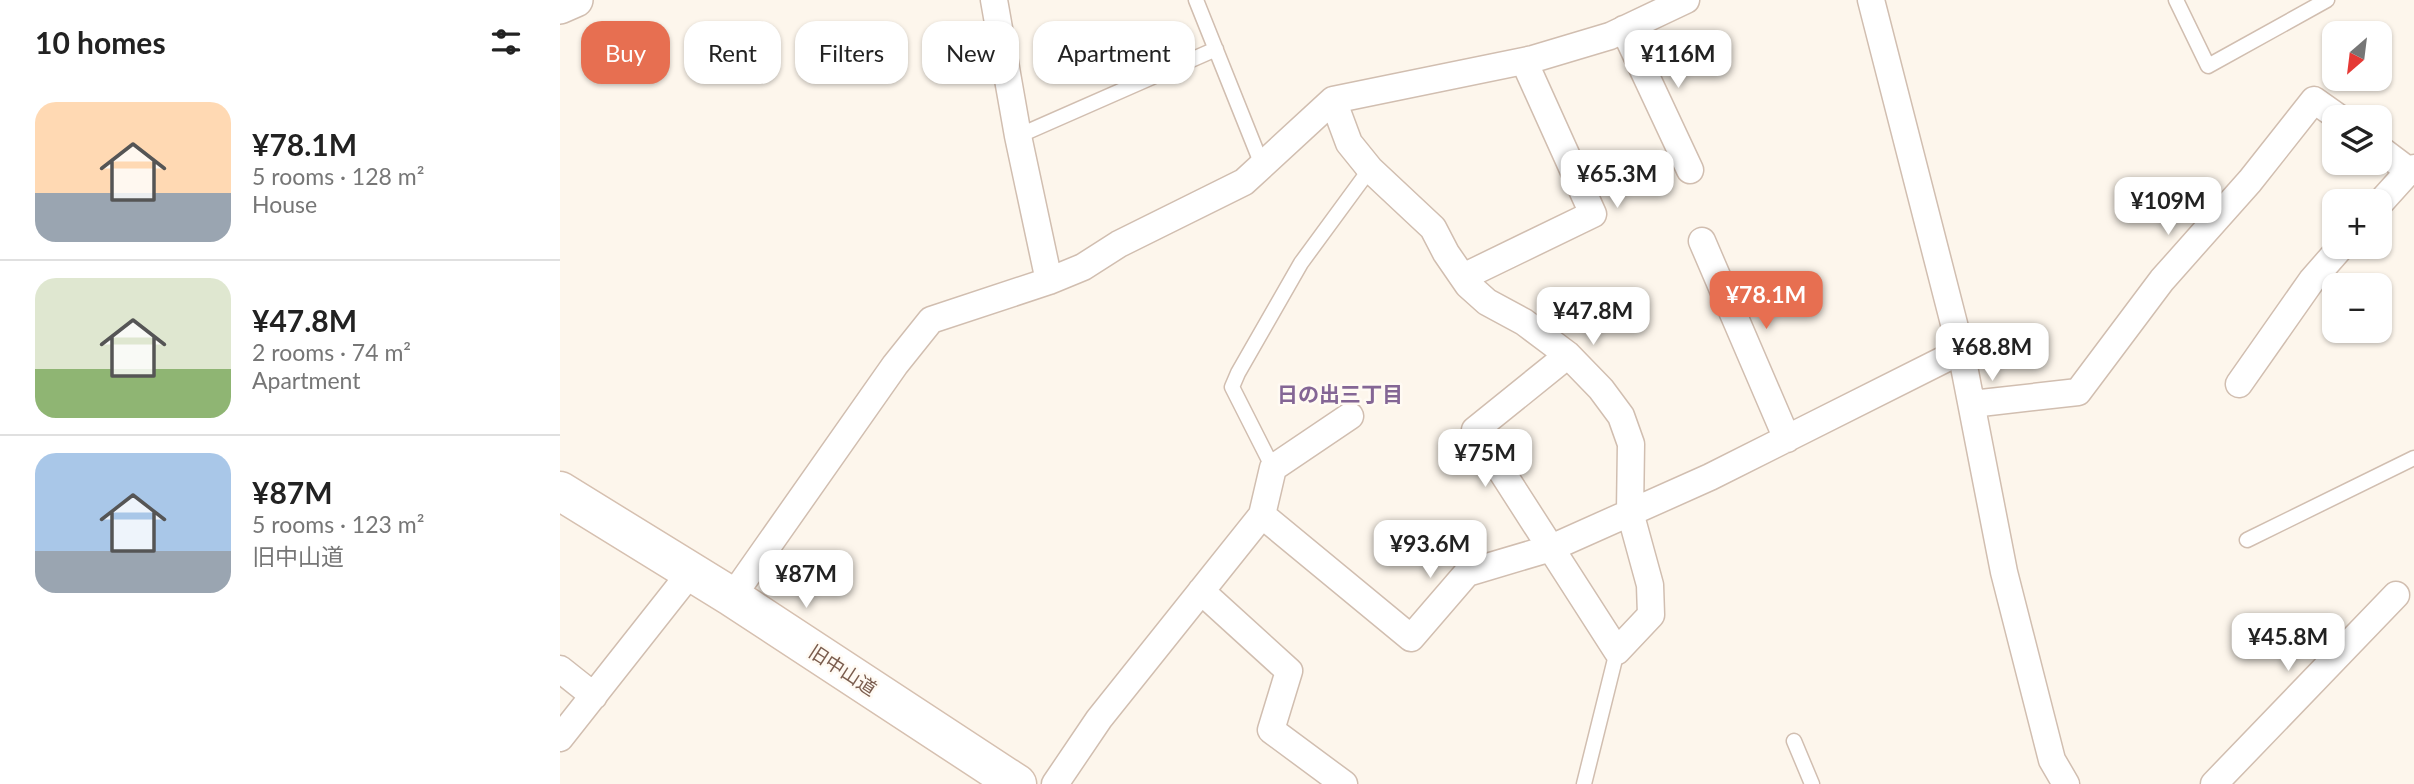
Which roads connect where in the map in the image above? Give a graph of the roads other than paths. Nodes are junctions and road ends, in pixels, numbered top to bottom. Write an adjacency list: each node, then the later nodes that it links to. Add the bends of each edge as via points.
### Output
1 (576, 0): 8 (street)
2 (994, 0): 14 (street)
3 (1196, 0): 10 (lane)
4 (1686, 0): 9 (street)
5 (1871, 0): 25 (street)
6 (2176, 0): 7 (lane, via 2208,66)
7 (2327, 0)
8 (560, 7)
9 (1624, 29): 11 (street); 19 (street)
10 (1216, 49): 14 (lane); 16 (lane)
11 (1524, 61): 12 (street); 23 (street, via 1593,214)
12 (1333, 100): 16 (street); 17 (street, via 1349,143)
13 (2322, 106): 28 (street, via 2314,100 2162,280 2078,392)
14 (1018, 136): 24 (street)
15 (2392, 157): 18 (street)
16 (1262, 165): 24 (street, via 1244,182)
17 (1370, 169): 23 (street, via 1433,228); 32 (lane, via 1301,263 1232,387)
18 (2411, 169): 20 (street)
19 (1690, 170)
20 (2392, 190)
21 (1702, 242): 30 (street)
22 (2330, 259): 27 (street)
23 (1463, 277): 26 (street, via 1487,302 1524,322)
24 (1049, 281): 41 (street, via 931,320)
25 (1961, 351): 28 (street); 30 (street)
26 (1568, 355): 34 (street, via 1621,416 1631,444); 37 (street, via 1475,430)
27 (2239, 384)
28 (1972, 404): 47 (street, via 2004,572)
29 (1350, 416): 32 (street)
30 (1787, 439): 34 (street)
31 (2414, 458): 36 (lane)
32 (1273, 468): 35 (street)
33 (560, 491): 38 (main road, 旧中山道)
34 (1630, 512): 37 (street); 42 (street, via 1650,585 1651,615)
35 (1262, 515): 37 (street, via 1411,638 1467,573); 39 (street)
36 (2247, 540)
37 (1550, 548): 42 (street)
38 (691, 572): 41 (main road, 旧中山道); 44 (street)
39 (1201, 591): 49 (street, via 1099,719); 50 (street, via 1289,671 1271,730)
40 (2396, 595): 53 (street)
41 (732, 597): 48 (main road, 旧中山道)
42 (1617, 651): 51 (lane)
43 (560, 669): 44 (street)
44 (594, 696): 45 (street)
45 (560, 738)
46 (1794, 741): 52 (lane)
47 (2061, 783)
48 (1017, 784)
49 (1055, 784)
50 (1344, 784)
51 (1584, 784)
52 (1812, 784)
53 (2214, 784)

